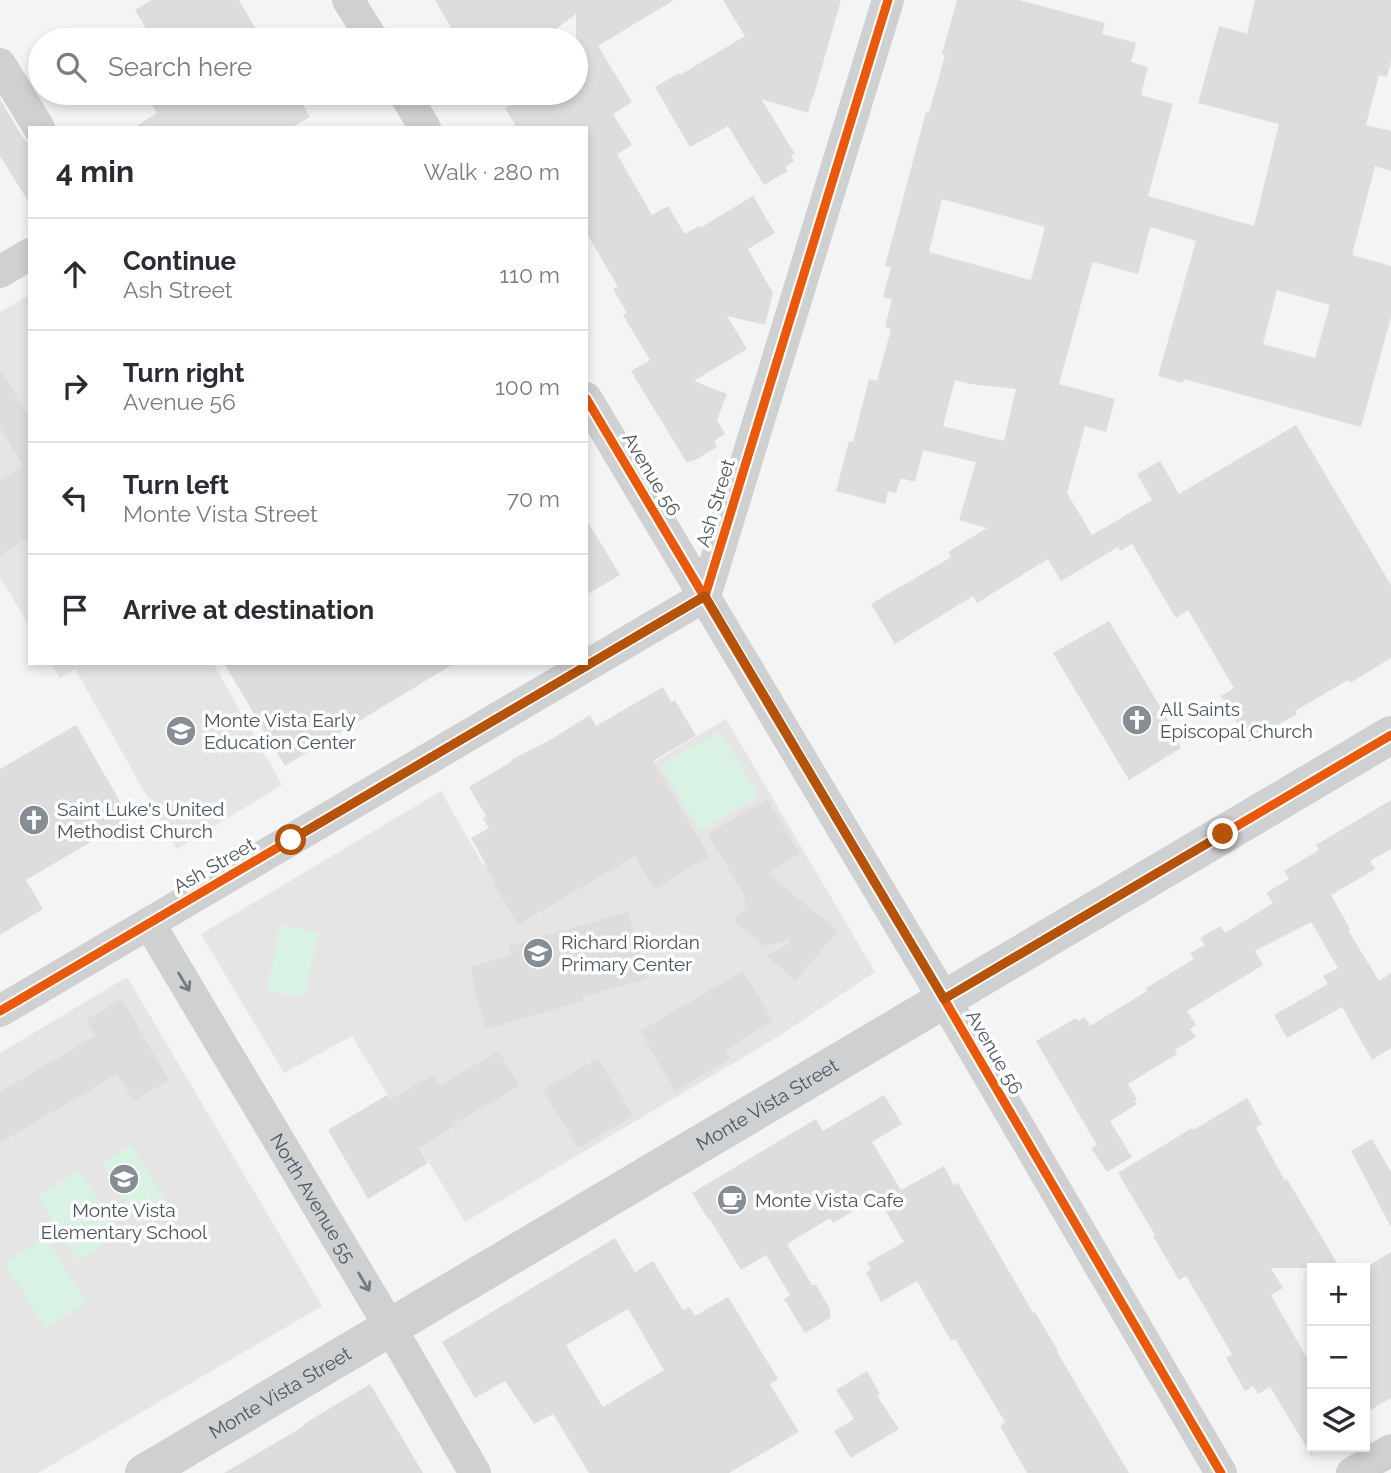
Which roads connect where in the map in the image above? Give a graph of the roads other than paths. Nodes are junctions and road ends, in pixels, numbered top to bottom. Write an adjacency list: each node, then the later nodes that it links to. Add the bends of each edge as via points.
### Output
1 (348, 0): 3 (street)
2 (888, 0): 11 (street, Ash Street)
3 (366, 28)
4 (0, 64): 6 (street)
5 (411, 105): 7 (street)
6 (37, 126)
7 (424, 126)
8 (28, 255): 9 (street)
9 (0, 272)
10 (588, 401): 11 (street, Avenue 56)
11 (705, 596): 12 (street, Ash Street); 16 (street, Avenue 56)
12 (588, 665)
13 (588, 665): 15 (street, Ash Street)
14 (1391, 736): 16 (street, Monte Vista Street)
15 (149, 923): 17 (street, Ash Street); 18 (street, North Avenue 55, one-way to 18)
16 (944, 999): 18 (street, Monte Vista Street); 22 (street, Avenue 56)
17 (0, 1011)
18 (390, 1327): 20 (street, Monte Vista Street); 21 (street, North Avenue 55)
19 (1391, 1450): 23 (street)
20 (144, 1473)
21 (475, 1473)
22 (1221, 1473)
23 (1352, 1473)

